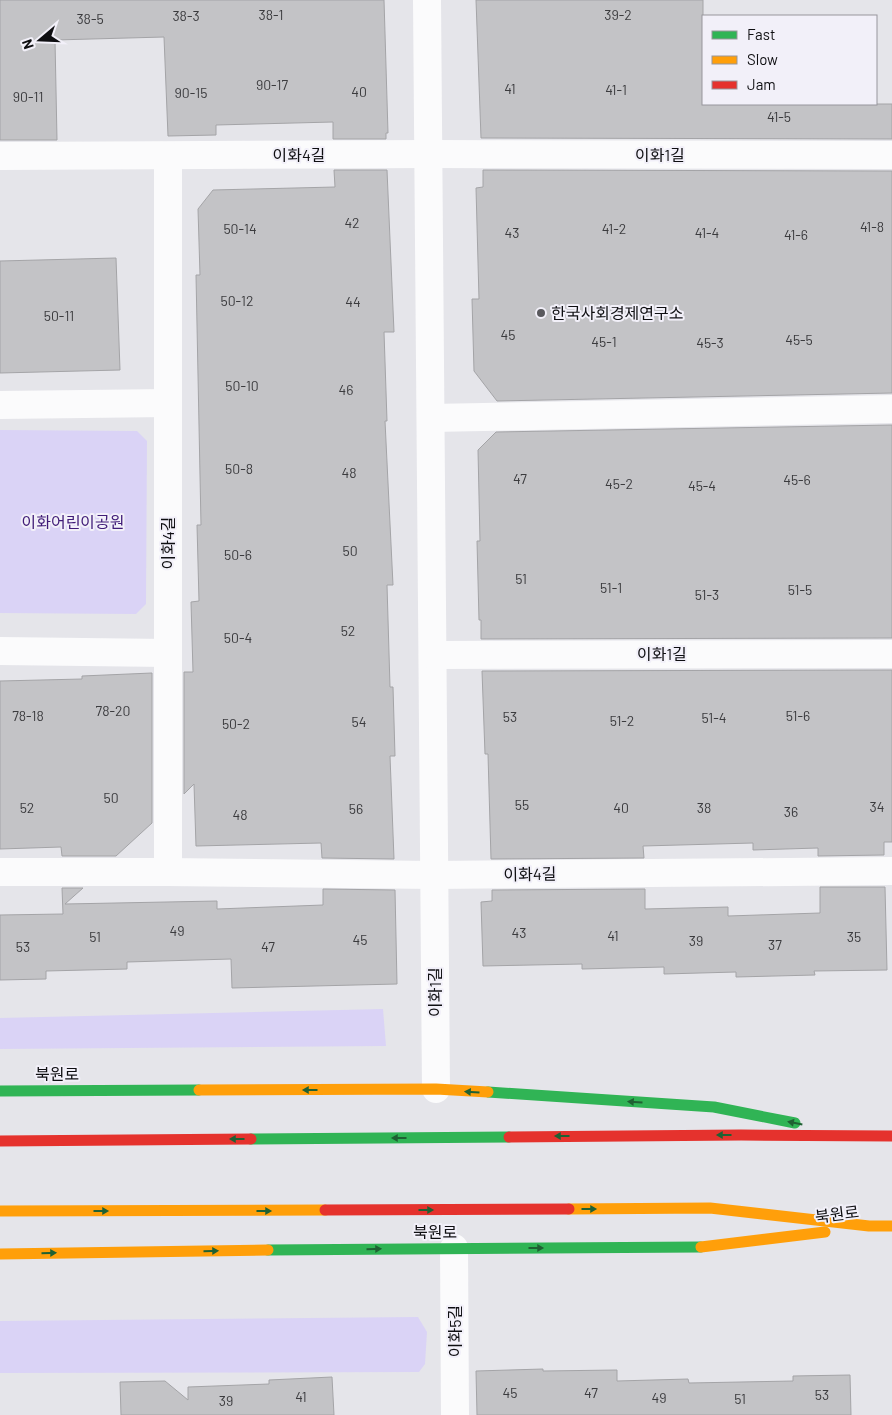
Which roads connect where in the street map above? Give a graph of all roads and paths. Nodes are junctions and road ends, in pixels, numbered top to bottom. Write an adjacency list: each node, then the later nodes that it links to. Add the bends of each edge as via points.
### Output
1 (427, 0): 2 (street, 이화1길)
2 (429, 154): 3 (street, 이화1길); 5 (street, 이화4길); 9 (street, 이화1길)
3 (892, 155)
4 (0, 156): 5 (street, 이화4길)
5 (168, 156): 6 (street, 이화4길)
6 (168, 403): 7 (street); 11 (street, 이화4길)
7 (0, 405)
8 (892, 409): 9 (street)
9 (431, 418): 13 (street, 이화1길)
10 (0, 652): 11 (street)
11 (168, 653): 16 (street, 이화4길)
12 (892, 654): 13 (street, 이화1길)
13 (433, 655): 17 (street, 이화1길)
14 (892, 871): 17 (street, 이화4길)
15 (0, 872): 16 (street, 이화4길)
16 (168, 872): 17 (street, 이화4길)
17 (435, 875): 18 (street, 이화1길)
18 (436, 1089): 19 (street, 북원로, one-way to 19); 20 (street, 북원로, one-way to 18, via 714,1107)
19 (0, 1091)
20 (860, 1136): 21 (street, 북원로); 22 (street, 북원로, one-way to 22)
21 (892, 1136)
22 (0, 1141)
23 (0, 1211): 24 (street, 북원로, one-way to 24, via 710,1208)
24 (870, 1226): 25 (street, 북원로); 26 (street, 북원로, one-way to 24, via 705,1248)
25 (892, 1226)
26 (454, 1248): 27 (street, 북원로, one-way to 26); 28 (street, 이화5길)
27 (0, 1254)
28 (455, 1415)

